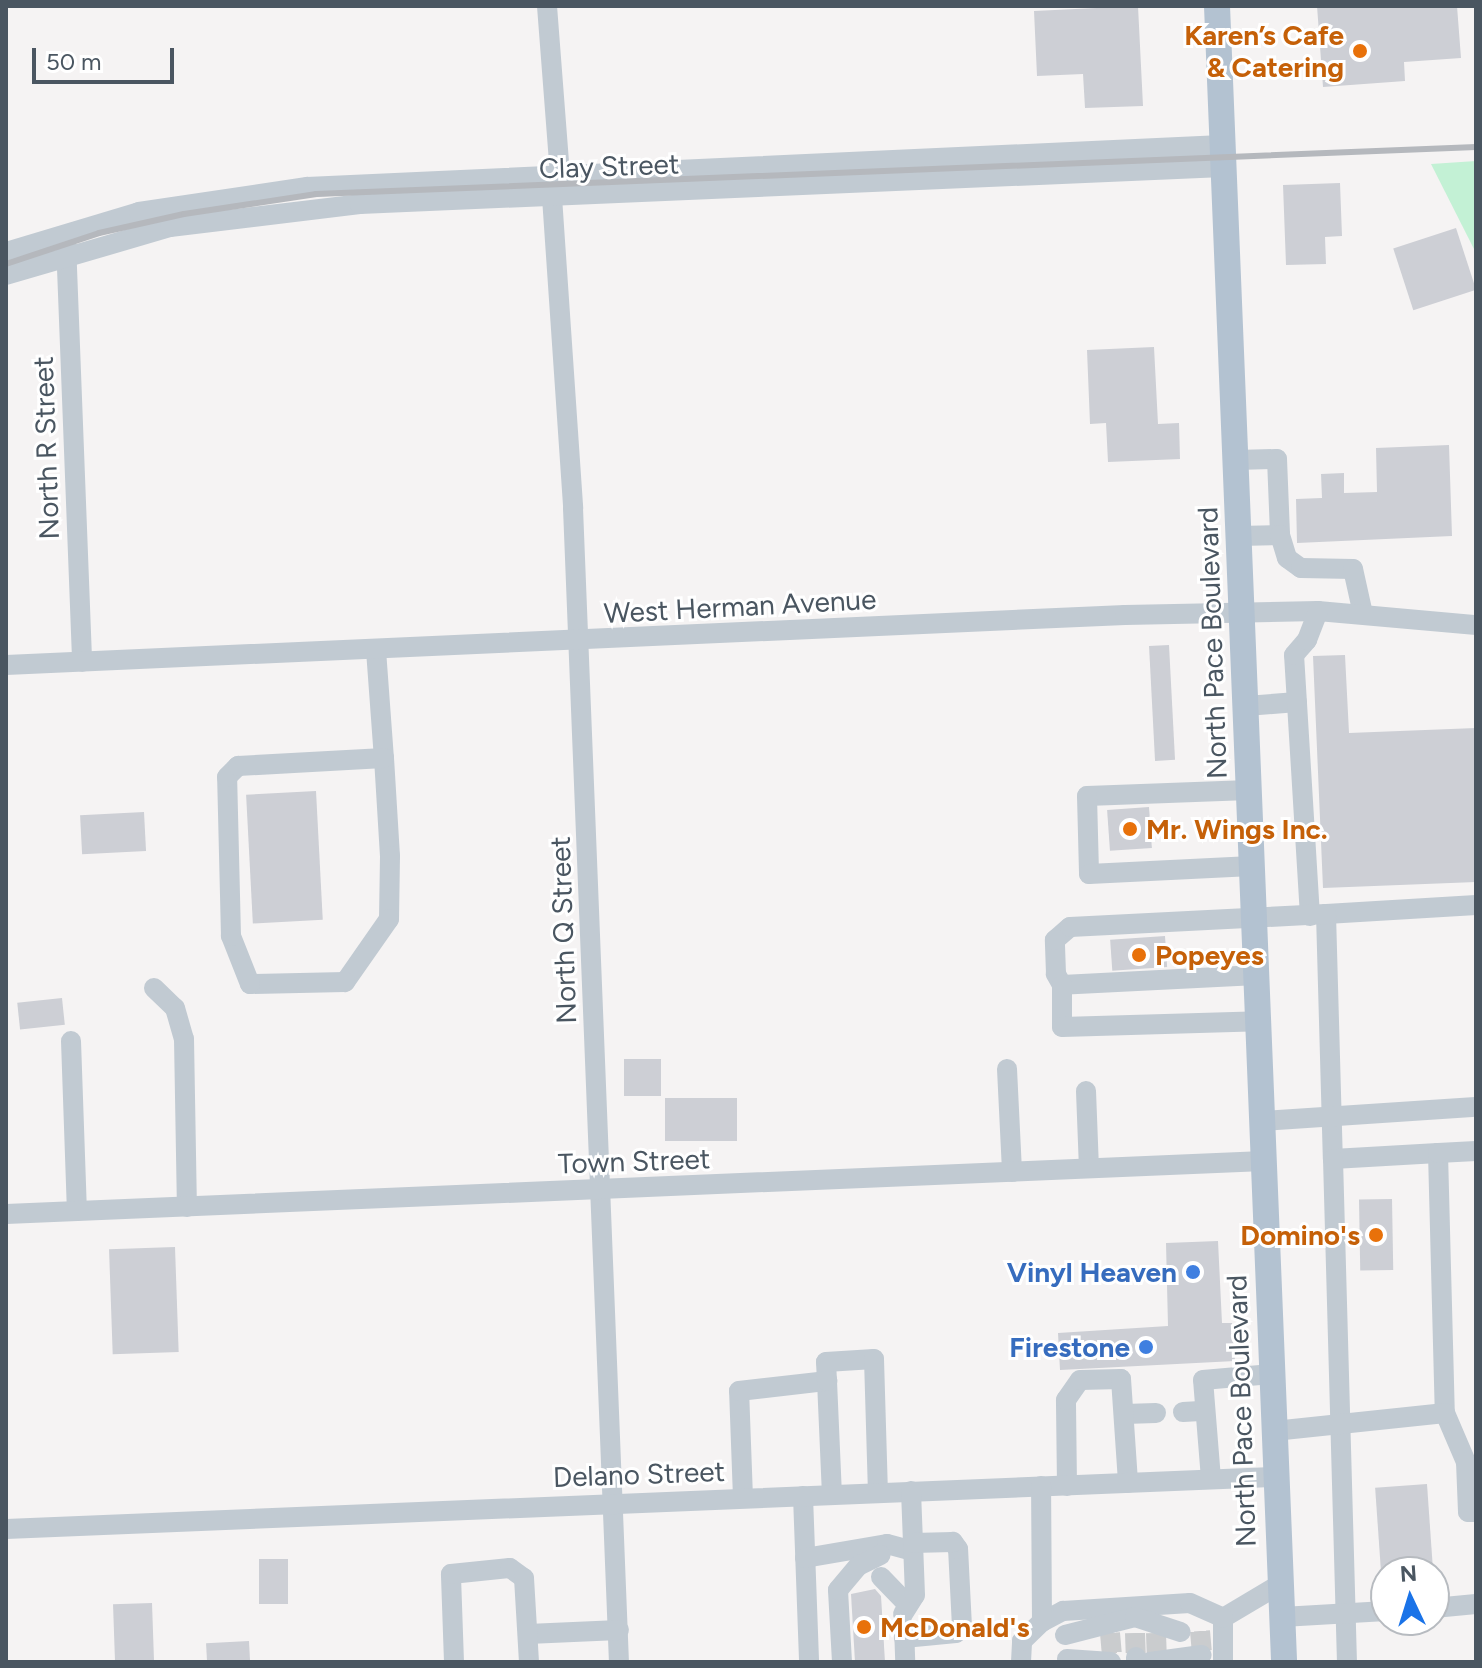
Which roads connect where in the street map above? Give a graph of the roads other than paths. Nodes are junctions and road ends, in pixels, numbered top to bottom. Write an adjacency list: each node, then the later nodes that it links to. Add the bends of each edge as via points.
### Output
1 (547, 6): 4 (street)
2 (1217, 6): 3 (main road, North Pace Boulevard)
3 (1223, 156): 4 (street, Clay Street); 5 (street, Clay Street); 10 (main road, North Pace Boulevard)
4 (560, 175): 6 (street, Clay Street, via 307,187 139,212)
5 (552, 197): 8 (street, Clay Street, via 278,212 170,227); 17 (street, North Q Street)
6 (65, 232): 7 (street, Clay Street); 8 (street, North R Street)
7 (6, 252)
8 (68, 254): 9 (street, Clay Street); 19 (street, North R Street)
9 (6, 275)
10 (1236, 460): 11 (street, via 1277,459); 12 (main road, North Pace Boulevard)
11 (1280, 535): 12 (street); 15 (street, via 1287,558 1301,568 1353,569)
12 (1239, 536): 14 (main road, North Pace Boulevard)
13 (1318, 611): 14 (street, West Herman Avenue); 15 (street, West Herman Avenue); 21 (street, via 1307,640 1294,655)
14 (1242, 613): 17 (street, West Herman Avenue); 22 (main road, North Pace Boulevard)
15 (1363, 614): 16 (street, West Herman Avenue)
16 (1476, 625)
17 (579, 642): 18 (street, West Herman Avenue); 45 (street, North Q Street)
18 (376, 650): 19 (street, West Herman Avenue); 23 (street)
19 (82, 662): 20 (street, West Herman Avenue)
20 (6, 665)
21 (1297, 702): 22 (street); 27 (street)
22 (1246, 706): 24 (main road, North Pace Boulevard)
23 (384, 758): 23 (street, via 389,919 345,982 250,984 231,936 227,777 238,766)
24 (1249, 790): 25 (main road, North Pace Boulevard); 25 (street, via 1087,796 1089,874)
25 (1252, 866): 28 (main road, North Pace Boulevard)
26 (1476, 905): 27 (street)
27 (1318, 915): 28 (street); 37 (street)
28 (1254, 921): 29 (main road, North Pace Boulevard); 30 (street, via 1070,927 1055,940 1056,974)
29 (1257, 975): 30 (street); 32 (main road, North Pace Boulevard)
30 (1062, 985): 32 (street, via 1062,1027)
31 (154, 988): 46 (street, via 175,1008 184,1039)
32 (1259, 1021): 38 (main road, North Pace Boulevard)
33 (71, 1041): 47 (street)
34 (1007, 1069): 44 (street)
35 (1086, 1091): 43 (street)
36 (1476, 1107): 37 (street)
37 (1332, 1117): 38 (street); 41 (street)
38 (1263, 1121): 42 (main road, North Pace Boulevard)
39 (1476, 1151): 40 (street)
40 (1438, 1153): 41 (street); 54 (street)
41 (1333, 1159): 56 (street)
42 (1264, 1161): 43 (street, Town Street); 49 (main road, North Pace Boulevard)
43 (1089, 1168): 44 (street, Town Street)
44 (1012, 1172): 45 (street, Town Street)
45 (602, 1191): 46 (street, Town Street); 68 (street, North Q Street)
46 (187, 1207): 47 (street, Town Street)
47 (77, 1211): 48 (street, Town Street)
48 (6, 1214)
49 (1272, 1374): 51 (street, via 1203,1380); 57 (main road, North Pace Boulevard)
50 (827, 1381): 64 (street, via 826,1362 874,1359); 65 (street); 67 (street, via 739,1391)
51 (1205, 1411): 52 (street); 59 (street)
52 (1183, 1412)
53 (1156, 1413): 55 (street)
54 (1445, 1413): 56 (street); 69 (street, via 1466,1462 1468,1512)
55 (1125, 1414): 60 (street); 62 (street, via 1121,1379 1080,1380 1066,1400)
56 (1339, 1428): 57 (street); 78 (street)
57 (1274, 1431): 58 (main road, North Pace Boulevard)
58 (1275, 1477): 59 (street, Delano Street); 73 (main road, North Pace Boulevard)
59 (1211, 1479): 60 (street, Delano Street)
60 (1128, 1483): 62 (street, Delano Street)
61 (1041, 1486): 62 (street, Delano Street); 63 (street, Delano Street); 82 (street)
62 (1067, 1486)
63 (911, 1491): 64 (street, Delano Street); 71 (street)
64 (878, 1493): 65 (street, Delano Street)
65 (832, 1494): 66 (street, Delano Street)
66 (803, 1496): 67 (street, Delano Street); 72 (street)
67 (743, 1498): 68 (street, Delano Street)
68 (614, 1503): 70 (street, Delano Street); 83 (street, North Q Street)
69 (1476, 1512)
70 (6, 1529)
71 (913, 1547): 72 (street, via 887,1544); 76 (street, via 915,1595); 89 (street, via 953,1542 958,1549 962,1627 956,1633)
72 (805, 1558): 96 (street)
73 (1280, 1584): 79 (main road, North Pace Boulevard); 81 (street)
74 (1476, 1604): 75 (street)
75 (1450, 1606)
76 (903, 1607): 89 (street); 97 (street, via 881,1566 854,1570 838,1590)
77 (1370, 1612): 78 (street)
78 (1345, 1613): 79 (street); 102 (street)
79 (1282, 1617): 101 (main road, North Pace Boulevard)
80 (1135, 1618): 81 (street, via 1190,1603); 82 (street, via 1063,1611); 84 (street); 85 (street); 86 (street); 88 (street)
81 (1223, 1618): 100 (street)
82 (1042, 1622): 99 (street, via 1022,1641)
83 (619, 1630): 87 (street); 95 (street, North Q Street)
84 (1191, 1632)
85 (1110, 1633)
86 (1156, 1633)
87 (528, 1634): 93 (street, via 520,1571 459,1571 449,1582); 94 (street)
88 (1076, 1635)
89 (904, 1638): 98 (street)
90 (1192, 1655): 92 (street)
91 (1077, 1658): 92 (street)
92 (1134, 1660)
93 (454, 1662)
94 (529, 1662)
95 (619, 1662)
96 (809, 1662)
97 (842, 1662)
98 (905, 1662)
99 (1021, 1662)
100 (1223, 1662)
101 (1284, 1662)
102 (1347, 1662)

